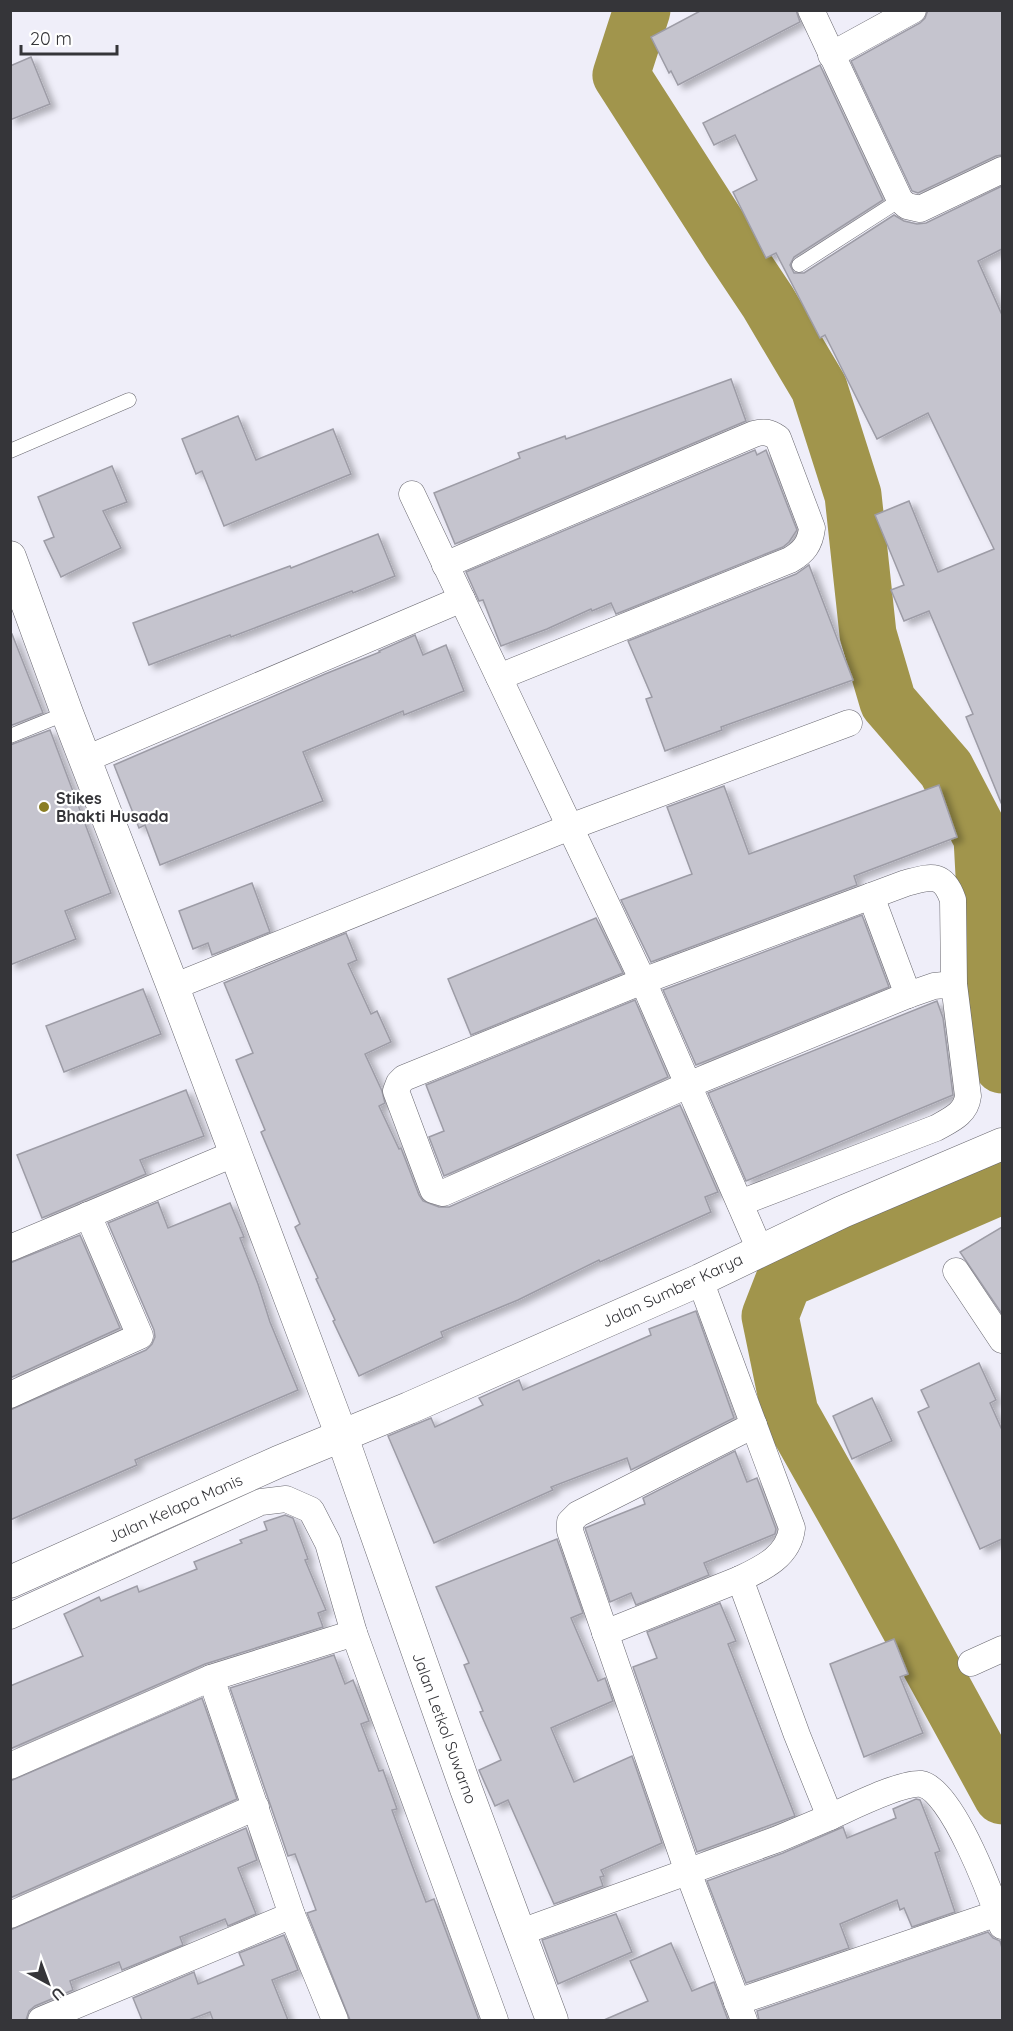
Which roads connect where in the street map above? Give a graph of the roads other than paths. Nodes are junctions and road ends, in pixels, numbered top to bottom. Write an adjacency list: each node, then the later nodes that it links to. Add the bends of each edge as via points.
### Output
1 (811, 10): 3 (street)
2 (913, 10): 3 (street)
3 (831, 55): 5 (street)
4 (1002, 170): 5 (street)
5 (910, 205): 6 (lane)
6 (799, 265)
7 (129, 400): 8 (lane)
8 (10, 452)
9 (412, 494): 11 (street)
10 (10, 557): 14 (street, Jalan Letkol Suwarno)
11 (445, 565): 12 (street); 13 (street, via 754,434 770,432 778,438 812,528 811,539 801,553)
12 (462, 599): 13 (street); 17 (street)
13 (499, 677): 18 (street)
14 (67, 714): 16 (lane); 17 (street, Jalan Letkol Suwarno)
15 (849, 723): 18 (street)
16 (10, 736)
17 (86, 759): 22 (street, Jalan Letkol Suwarno)
18 (570, 827): 20 (street); 22 (street)
19 (871, 896): 20 (street); 21 (street, via 931,876 940,879 953,900); 23 (street)
20 (643, 981): 24 (street); 24 (street, via 404,1078 396,1091 433,1190 443,1193)
21 (954, 984): 23 (street); 27 (street, via 968,1096 960,1114 936,1128)
22 (173, 987): 26 (street, Jalan Letkol Suwarno)
23 (908, 996): 24 (street)
24 (688, 1084): 27 (street)
25 (1002, 1144): 30 (street, Jalan Sumber Karya)
26 (236, 1153): 28 (street); 36 (street, Jalan Letkol Suwarno)
27 (740, 1203): 30 (street)
28 (88, 1215): 29 (street); 34 (street, via 140,1336)
29 (10, 1248)
30 (760, 1250): 32 (street, Jalan Sumber Karya)
31 (956, 1271): 33 (street)
32 (700, 1280): 35 (street); 36 (street, Jalan Sumber Karya)
33 (1002, 1340)
34 (10, 1395)
35 (754, 1425): 37 (street, via 792,1528 791,1541 761,1569); 41 (street, via 578,1514 570,1522)
36 (341, 1434): 38 (street, Jalan Kelapa Manis); 52 (street, Jalan Letkol Suwarno)
37 (740, 1579): 41 (street); 47 (street)
38 (10, 1582)
39 (10, 1616): 40 (street, via 261,1502 286,1499 310,1510 328,1543)
40 (354, 1633): 44 (street); 56 (street)
41 (605, 1633): 48 (street)
42 (1002, 1649): 43 (street)
43 (971, 1663)
44 (212, 1678): 45 (street); 46 (street)
45 (10, 1766)
46 (256, 1807): 49 (street); 50 (street)
47 (830, 1816): 48 (street); 51 (street, via 902,1787 921,1784 932,1788 960,1827)
48 (688, 1872): 52 (street); 53 (street)
49 (10, 1915)
50 (292, 1915): 54 (street); 55 (street)
51 (1000, 1920): 53 (street)
52 (520, 1932): 57 (street, Jalan Letkol Suwarno)
53 (741, 2011)
54 (41, 2020)
55 (335, 2020)
56 (495, 2020)
57 (552, 2020)

